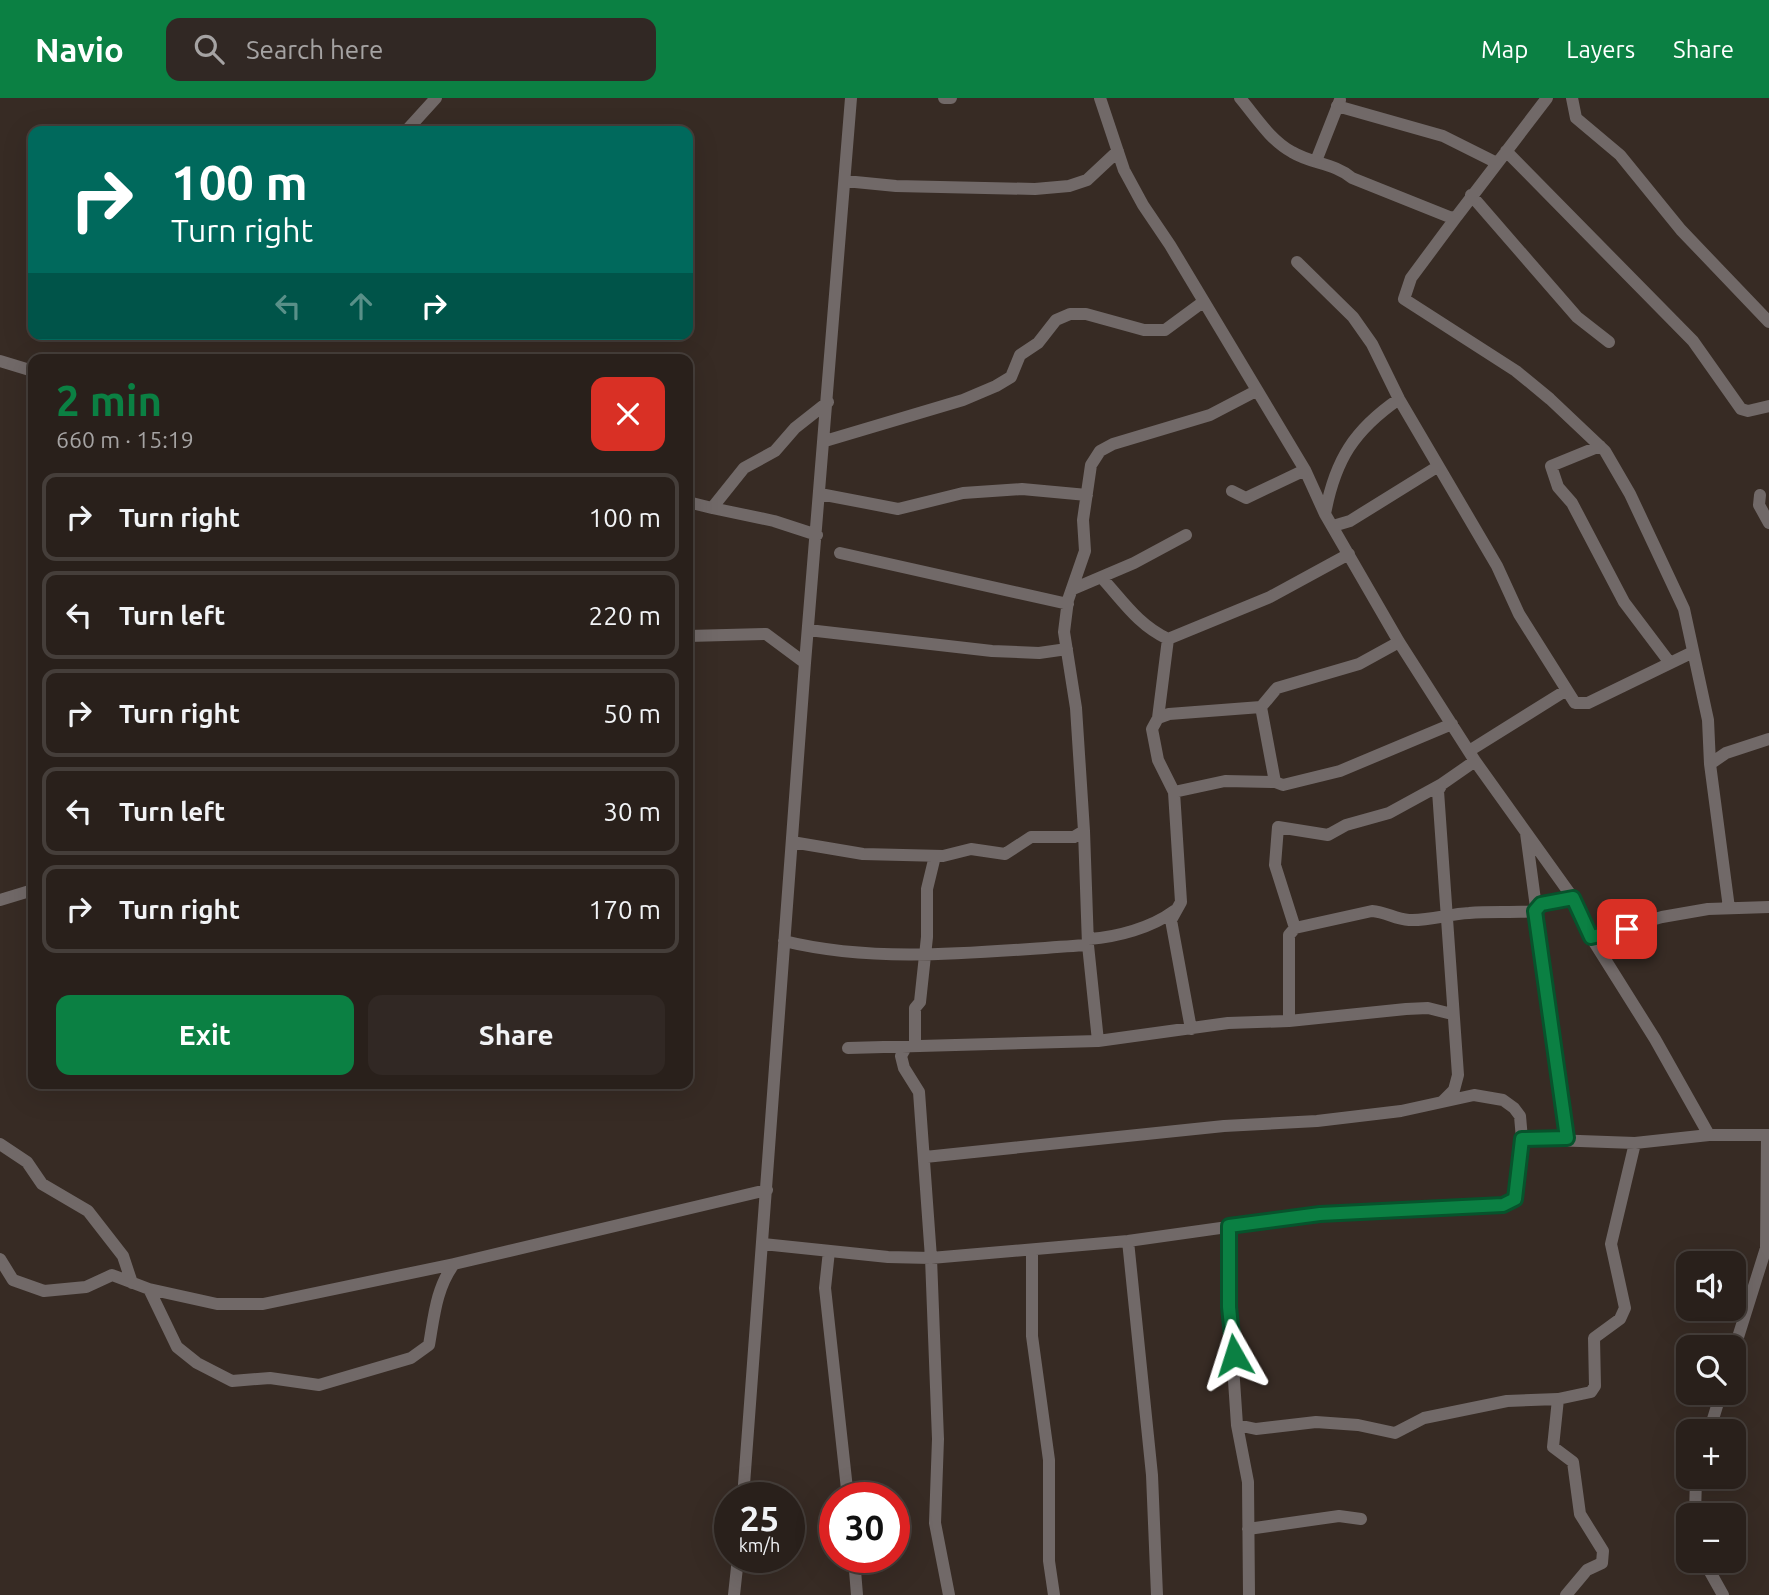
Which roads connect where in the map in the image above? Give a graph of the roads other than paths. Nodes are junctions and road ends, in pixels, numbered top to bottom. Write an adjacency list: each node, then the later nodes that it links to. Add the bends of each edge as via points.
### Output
1 (436, 98): 10 (street)
2 (851, 98): 15 (street)
3 (944, 98): 4 (street)
4 (951, 98)
5 (1100, 98): 11 (street)
6 (1240, 98): 13 (street, via 1272,138)
7 (1547, 98): 12 (street)
8 (1572, 98): 20 (street, via 1576,118 1620,155 1681,230)
9 (1339, 102): 13 (street); 14 (street, via 1443,136)
10 (411, 126)
11 (1118, 151): 15 (street, via 1087,180 1035,190); 19 (street, via 1143,205)
12 (1506, 151): 14 (street); 27 (street, via 1693,341 1741,409)
13 (1315, 162): 17 (street, via 1339,168 1352,178 1429,210)
14 (1497, 163): 16 (street)
15 (845, 181): 26 (street)
16 (1471, 195): 17 (street); 21 (street, via 1577,317)
17 (1457, 216): 29 (street, via 1411,278 1404,299 1516,371)
18 (1297, 262): 25 (street, via 1353,317 1372,344)
19 (1203, 302): 24 (street); 28 (street, via 1165,330 1070,314 1056,320 1038,343 1020,355 1011,377 996,386)
20 (1769, 323)
21 (1609, 342)
22 (0, 361): 23 (street)
23 (28, 369)
24 (1256, 391): 31 (street); 34 (street, via 1210,415 1100,451 1091,465)
25 (1399, 400): 30 (street); 38 (street, via 1361,428 1332,479)
26 (828, 402): 28 (street); 37 (street, via 795,428 775,452 744,468)
27 (1769, 406)
28 (825, 441): 33 (street)
29 (1600, 446): 53 (street, via 1630,494 1684,609); 55 (street, via 1551,466 1558,487 1572,503 1624,602)
30 (1437, 467): 40 (street); 56 (street)
31 (1305, 470): 32 (street, via 1246,498); 38 (street)
32 (1232, 491)
33 (820, 494): 34 (street, via 898,509 963,493 1022,489); 41 (street)
34 (1087, 495): 46 (street, via 1085,551)
35 (1760, 495): 39 (street, via 1759,505)
36 (693, 503): 37 (street)
37 (712, 508): 41 (street, via 774,520)
38 (1325, 514): 40 (street)
39 (1769, 523)
40 (1333, 527): 44 (street)
41 (817, 535): 48 (street)
42 (1186, 535): 45 (street)
43 (841, 553): 47 (street)
44 (1349, 554): 50 (street, via 1270,597); 51 (street)
45 (1101, 577): 46 (street); 50 (street, via 1134,617)
46 (1073, 589): 47 (street)
47 (1068, 604): 52 (street)
48 (808, 630): 52 (street, via 992,651); 54 (street)
49 (693, 636): 54 (street, via 766,634)
50 (1168, 639): 58 (street)
51 (1399, 642): 57 (street, via 1359,664 1278,688); 59 (street)
52 (1067, 649): 67 (street)
53 (1691, 653): 55 (street); 62 (street, via 1708,720)
54 (805, 663): 68 (street)
55 (1670, 663): 56 (street, via 1588,703 1575,702)
56 (1566, 691): 61 (street)
57 (1261, 707): 58 (street); 63 (street)
58 (1158, 718): 65 (street, via 1152,729 1158,760)
59 (1452, 724): 61 (street); 63 (street, via 1340,771 1309,781)
60 (1769, 739): 62 (street)
61 (1472, 756): 64 (street); 66 (street)
62 (1710, 764): 74 (street)
63 (1275, 782): 65 (street, via 1225,781)
64 (1442, 784): 77 (street, via 1437,802); 78 (street, via 1389,813 1328,835 1278,827 1275,865)
65 (1174, 792): 75 (street, via 1181,889 1181,902)
66 (1525, 828): 71 (street); 76 (street)
67 (1084, 831): 69 (street, via 1074,837 1031,837 1005,854 971,849); 81 (street)
68 (792, 842): 69 (street, via 863,854); 80 (street)
69 (935, 856): 82 (street, via 927,889)
70 (28, 892): 72 (street)
71 (1573, 898): 76 (street, via 1541,904); 79 (street)
72 (0, 900)
73 (1769, 907): 74 (street)
74 (1729, 908): 79 (street, via 1661,917)
75 (1174, 911): 81 (street, via 1161,920); 85 (street, via 1175,953)
76 (1535, 911): 77 (street); 94 (street)
77 (1448, 916): 78 (street, via 1396,919 1372,911); 83 (street)
78 (1295, 928): 84 (street, via 1289,936)
79 (1591, 937): 92 (street)
80 (785, 941): 82 (street, via 851,952); 99 (street)
81 (1088, 942): 82 (street); 86 (street)
82 (924, 953): 87 (street)
83 (1452, 1014): 84 (street, via 1406,1009); 89 (street)
84 (1289, 1021): 85 (street)
85 (1191, 1029): 86 (street)
86 (1098, 1041): 87 (street)
87 (910, 1046): 88 (street); 98 (street, via 901,1056 919,1092)
88 (848, 1048)
89 (1458, 1075): 90 (street); 91 (street, via 1454,1090)
90 (1475, 1096): 91 (street); 95 (street, via 1503,1100 1514,1108 1520,1116)
91 (1442, 1102): 98 (street, via 1317,1121 1224,1126)
92 (1709, 1135): 93 (street); 96 (street)
93 (1768, 1135): 103 (street)
94 (1567, 1138): 95 (street); 96 (street)
95 (1522, 1139): 100 (street, via 1518,1189 1515,1199 1503,1205 1320,1214)
96 (1635, 1143): 112 (street, via 1611,1244 1623,1288 1623,1315 1594,1338 1593,1389 1582,1396)
97 (0, 1144): 109 (street, via 27,1162 42,1184 88,1211 122,1256)
98 (925, 1157): 106 (street)
99 (767, 1190): 102 (street); 108 (street)
100 (1229, 1226): 101 (street); 113 (street)
101 (1128, 1241): 105 (street); 125 (street, via 1152,1475)
102 (763, 1244): 104 (street); 114 (street)
103 (1768, 1248): 111 (street)
104 (829, 1251): 106 (street); 115 (street, via 825,1288)
105 (1032, 1252): 106 (street); 124 (street, via 1032,1336 1049,1460 1047,1517)
106 (931, 1258): 123 (street, via 938,1439 935,1523)
107 (0, 1259): 109 (street, via 13,1280 44,1291 86,1287 112,1275)
108 (454, 1264): 110 (street, via 263,1304 217,1304); 110 (street, via 437,1298 429,1346 411,1358 320,1385 270,1378 232,1381 197,1363 177,1347)
109 (132, 1283): 110 (street)
110 (149, 1289)
111 (1739, 1335)
112 (1558, 1399): 113 (street, via 1507,1401 1424,1418 1395,1433 1316,1422 1256,1429); 127 (street, via 1553,1447 1573,1462 1580,1514 1603,1551 1602,1563 1587,1570)
113 (1237, 1425): 117 (street, via 1248,1482)
114 (744, 1482)
115 (846, 1482)
116 (1361, 1519): 117 (street, via 1339,1516)
117 (1248, 1529): 126 (street)
118 (736, 1573): 121 (street)
119 (856, 1573): 122 (street)
120 (1711, 1573): 128 (street)
121 (734, 1595)
122 (858, 1595)
123 (949, 1595)
124 (1054, 1595)
125 (1157, 1595)
126 (1249, 1595)
127 (1566, 1595)
128 (1723, 1595)

